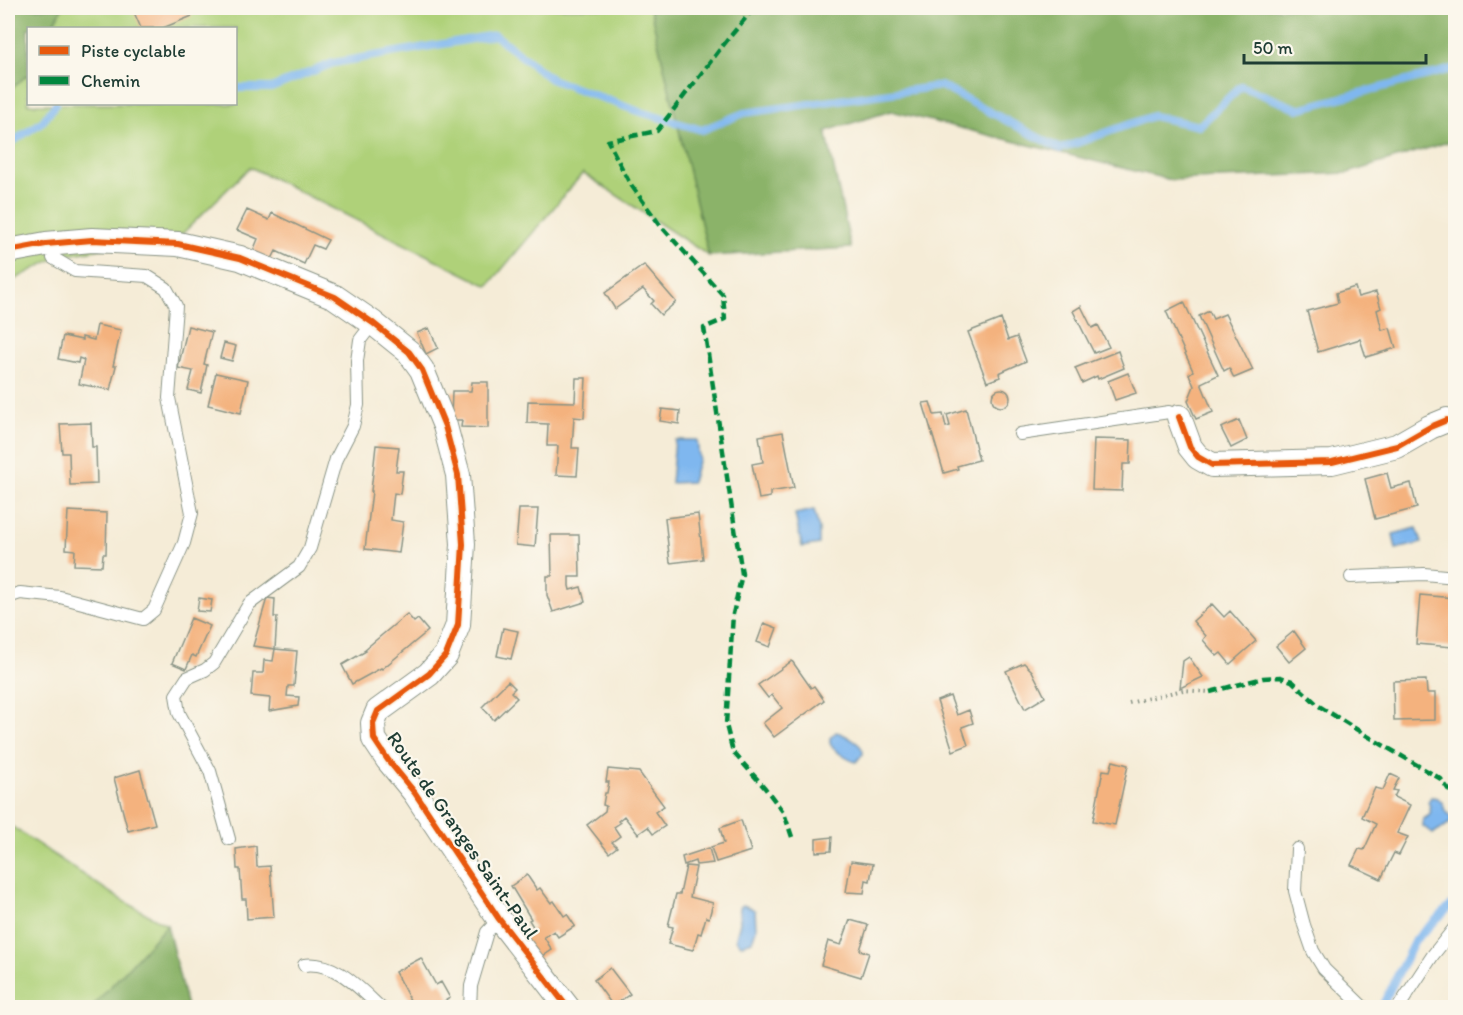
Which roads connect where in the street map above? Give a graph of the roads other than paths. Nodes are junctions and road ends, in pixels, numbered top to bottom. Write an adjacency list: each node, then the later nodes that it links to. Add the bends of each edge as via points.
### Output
1 (8, 251): 2 (street, Route de Granges Saint-Paul)
2 (50, 251): 3 (street, Route de Granges Saint-Paul, via 92,240 178,244 240,258 335,297); 9 (lane, via 75,271 147,276 166,288 176,306 168,398 192,513 184,543 154,610 143,619 60,597 20,593)
3 (373, 323): 10 (lane, via 360,340 358,405 353,426 336,459 310,548 299,567 249,604 214,663 187,678 176,695 179,713 210,771); 12 (street, Route de Granges Saint-Paul, via 409,352 422,370 445,426 458,476 463,544 458,625 446,654 429,674 378,711 373,723 374,739 415,793)
4 (1179, 417): 5 (street, via 1190,447 1212,465 1332,462 1397,447 1430,427 1447,420); 6 (lane, via 1169,412)
5 (1455, 423)
6 (1020, 434)
7 (1455, 576): 8 (lane)
8 (1351, 577)
9 (8, 597)
10 (229, 839)
11 (1297, 849): 18 (lane, via 1295,891 1313,951 1324,969)
12 (499, 920): 16 (lane, via 487,932 471,986); 17 (street, Route de Granges Saint-Paul)
13 (1455, 926): 19 (lane)
14 (304, 965): 15 (lane, via 332,968)
15 (381, 1008)
16 (470, 1008)
17 (568, 1008)
18 (1364, 1008)
19 (1398, 1008)

